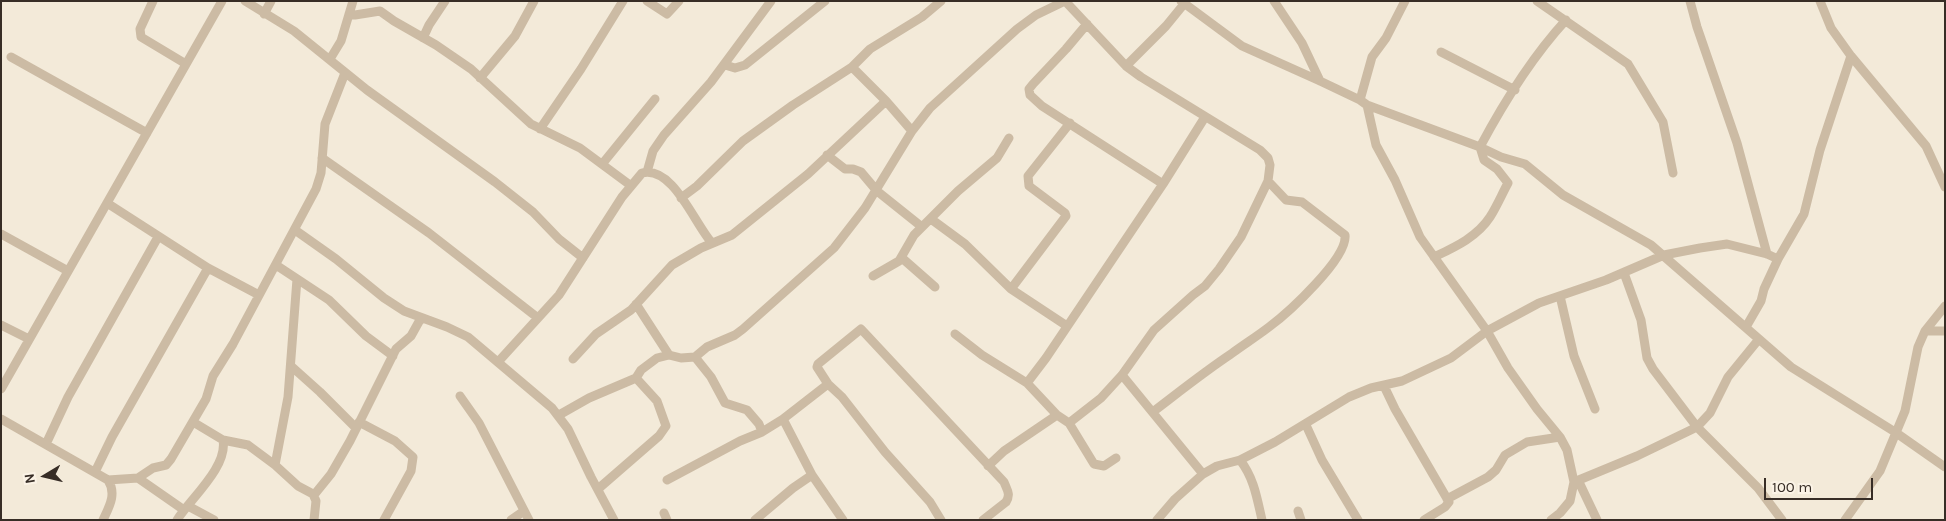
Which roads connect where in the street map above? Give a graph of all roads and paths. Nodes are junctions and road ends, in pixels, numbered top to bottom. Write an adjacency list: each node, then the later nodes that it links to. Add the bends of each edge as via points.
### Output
1 (153, 1): 29 (street, via 140,29 142,37)
2 (222, 1): 29 (street)
3 (244, 1): 20 (street)
4 (271, 1): 20 (street)
5 (353, 1): 21 (street)
6 (445, 1): 24 (street)
7 (534, 1): 34 (street, via 515,36)
8 (623, 1): 42 (street)
9 (647, 1): 10 (street, via 667,14)
10 (679, 1)
11 (771, 1): 30 (street)
12 (825, 1): 30 (street, via 745,65 735,68)
13 (941, 1): 32 (street, via 922,17 870,49)
14 (1274, 1): 35 (street, via 1302,43)
15 (1405, 1): 39 (street, via 1372,57)
16 (1537, 1): 22 (street)
17 (1690, 1): 65 (street, via 1737,143)
18 (1820, 1): 26 (street, via 1831,28)
19 (1182, 3): 31 (street, via 1166,26); 35 (street, via 1242,46)
20 (264, 14): 28 (street, via 294,31)
21 (349, 14): 24 (street, via 380,12); 28 (street, via 341,41)
22 (1566, 20): 36 (street, via 1545,43); 51 (street, via 1628,64 1663,122)
23 (1087, 24): 31 (street); 41 (street, via 1029,89 1030,95 1042,106); 43 (street, via 1065,1 1036,16 950,89)
24 (423, 38): 34 (street, via 462,62)
25 (1441, 52): 36 (street)
26 (1851, 56): 55 (street, via 1926,146); 70 (street, via 1820,150 1804,214)
27 (11, 57): 44 (street)
28 (330, 59): 33 (street)
29 (186, 64): 44 (street)
30 (725, 65): 50 (street, via 664,135 653,152)
31 (1126, 66): 40 (street)
32 (852, 67): 38 (street); 57 (street, via 743,141)
33 (345, 73): 48 (street, via 325,124); 68 (street, via 495,182)
34 (480, 78): 42 (street, via 519,115)
35 (1320, 81): 39 (street)
36 (1515, 90): 46 (street)
37 (654, 99): 49 (street)
38 (886, 101): 43 (street); 47 (street)
39 (1363, 103): 46 (street); 67 (street, via 1376,145 1420,237)
40 (1205, 117): 52 (street, via 1268,158); 53 (street)
41 (1070, 122): 53 (street); 78 (street, via 1027,181 1066,216)
42 (540, 129): 49 (street, via 562,138)
43 (912, 131): 56 (street)
44 (147, 133): 58 (street)
45 (1010, 138): 59 (street, via 997,158)
46 (1480, 147): 66 (street, via 1525,164 1563,195); 67 (street, via 1484,160 1508,182 1479,230 1460,245)
47 (827, 155): 56 (street, via 845,169 861,172); 64 (street, via 732,235)
48 (322, 158): 61 (street, via 316,189); 84 (street, via 429,232)
49 (603, 163): 54 (street)
50 (647, 172): 54 (street); 57 (street, via 663,176)
51 (1673, 172)
52 (1268, 181): 100 (street, via 1241,237 1219,269 1205,286 1154,330); 108 (street, via 1286,200 1302,202 1345,235 1346,241 1321,279 1270,327)
53 (1163, 184): 86 (street)
54 (630, 185): 68 (street)
55 (1945, 187)
56 (877, 190): 60 (street); 96 (street, via 834,248 744,329)
57 (681, 198): 64 (street)
58 (107, 203): 63 (street); 73 (street)
59 (931, 219): 60 (street); 78 (street, via 965,244)
60 (922, 227): 69 (street)
61 (295, 230): 71 (street); 83 (street, via 384,298)
62 (1, 234): 73 (street)
63 (158, 237): 72 (street); 122 (street, via 68,397)
64 (712, 243): 81 (street, via 672,266)
65 (1767, 254): 66 (street, via 1727,244); 70 (street)
66 (1664, 255): 74 (street); 87 (street)
67 (1434, 257): 88 (street)
68 (583, 258): 84 (street, via 559,295)
69 (902, 258): 75 (street); 77 (street)
70 (1778, 259): 87 (street, via 1761,301)
71 (276, 265): 76 (street); 79 (street)
72 (208, 268): 79 (street); 128 (street)
73 (68, 271): 92 (street)
74 (1624, 273): 80 (street); 117 (street, via 1641,320 1647,358)
75 (873, 276)
76 (297, 279): 95 (street, via 337,306 366,336); 99 (street)
77 (935, 287)
78 (1011, 289): 86 (street)
79 (259, 295): 113 (street, via 213,376 206,399)
80 (1560, 296): 88 (street, via 1539,303); 107 (street, via 1574,356)
81 (636, 304): 94 (street); 97 (street, via 596,334)
82 (1945, 306): 89 (street)
83 (420, 318): 95 (street, via 411,336); 98 (street, via 468,337)
84 (538, 318): 98 (street)
85 (1, 324): 92 (street)
86 (1067, 326): 102 (street)
87 (1746, 327): 93 (street)
88 (1487, 331): 104 (street, via 1451,358 1419,375); 120 (street, via 1508,368)
89 (1925, 331): 90 (street); 119 (street, via 1918,347 1905,411)
90 (1945, 331)
91 (955, 334): 102 (street)
92 (29, 339): 105 (street)
93 (1758, 339): 117 (street, via 1728,377 1710,413); 119 (street, via 1791,367)
94 (669, 355): 96 (street); 101 (street, via 657,358)
95 (393, 356): 115 (street)
96 (694, 357): 118 (street, via 711,377 725,403 747,410)
97 (573, 359)
98 (498, 362): 109 (street)
99 (291, 366): 115 (street); 125 (street)
100 (1122, 375): 108 (street); 114 (street, via 1101,398)
101 (636, 378): 109 (street); 135 (street, via 657,401 666,426 659,436)
102 (1027, 383): 110 (street)
103 (828, 384): 111 (street); 126 (street, via 816,367 863,330); 150 (street, via 930,502)
104 (1384, 386): 116 (street, via 1349,397); 137 (street)
105 (1, 389)
106 (460, 396): 139 (street, via 479,423)
107 (1596, 408)
108 (1154, 412): 129 (street)
109 (559, 414): 135 (street)
110 (1057, 414): 114 (street); 126 (street)
111 (783, 419): 118 (street); 130 (street)
112 (1, 420): 122 (street)
113 (193, 422): 121 (street); 131 (street, via 168,464 153,468)
114 (1068, 423): 123 (street, via 1094,464 1104,466)
115 (358, 425): 136 (street, via 331,474); 144 (street, via 395,441 413,457 411,471)
116 (1306, 425): 124 (street); 154 (street, via 1322,460)
117 (1697, 427): 134 (street); 158 (street, via 1758,488)
118 (762, 432): 133 (street)
119 (1895, 432): 127 (street); 159 (street, via 1880,472)
120 (1560, 437): 134 (street); 137 (street, via 1527,442 1506,455 1488,477)
121 (223, 440): 125 (street, via 248,445); 138 (street, via 218,463)
122 (46, 444): 128 (street)
123 (1116, 458)
124 (1240, 460): 129 (street, via 1217,466); 153 (street, via 1256,490)
125 (275, 465): 136 (street, via 298,486)
126 (988, 466): 151 (street, via 1004,482 1009,493 1006,502)
127 (1945, 467)
128 (95, 472): 132 (street)
129 (1203, 474): 152 (street)
130 (812, 475): 148 (street); 149 (street)
131 (138, 478): 132 (street); 138 (street)
132 (108, 480): 140 (street, via 113,492)
133 (668, 480)
134 (1576, 481): 156 (street, via 1570,501); 157 (street)
135 (598, 488): 147 (street)
136 (314, 495): 143 (street)
137 (1447, 499): 155 (street, via 1448,505)
138 (186, 508): 141 (street); 142 (street)
139 (524, 511): 145 (street); 146 (street)
140 (103, 520)
141 (177, 520)
142 (214, 520)
143 (314, 520)
144 (384, 520)
145 (511, 520)
146 (529, 520)
147 (614, 520)
148 (755, 520)
149 (843, 520)
150 (941, 520)
151 (983, 520)
152 (1157, 520)
153 (1262, 520)
154 (1358, 520)
155 (1424, 520)
156 (1551, 520)
157 (1597, 520)
158 (1782, 520)
159 (1845, 520)

